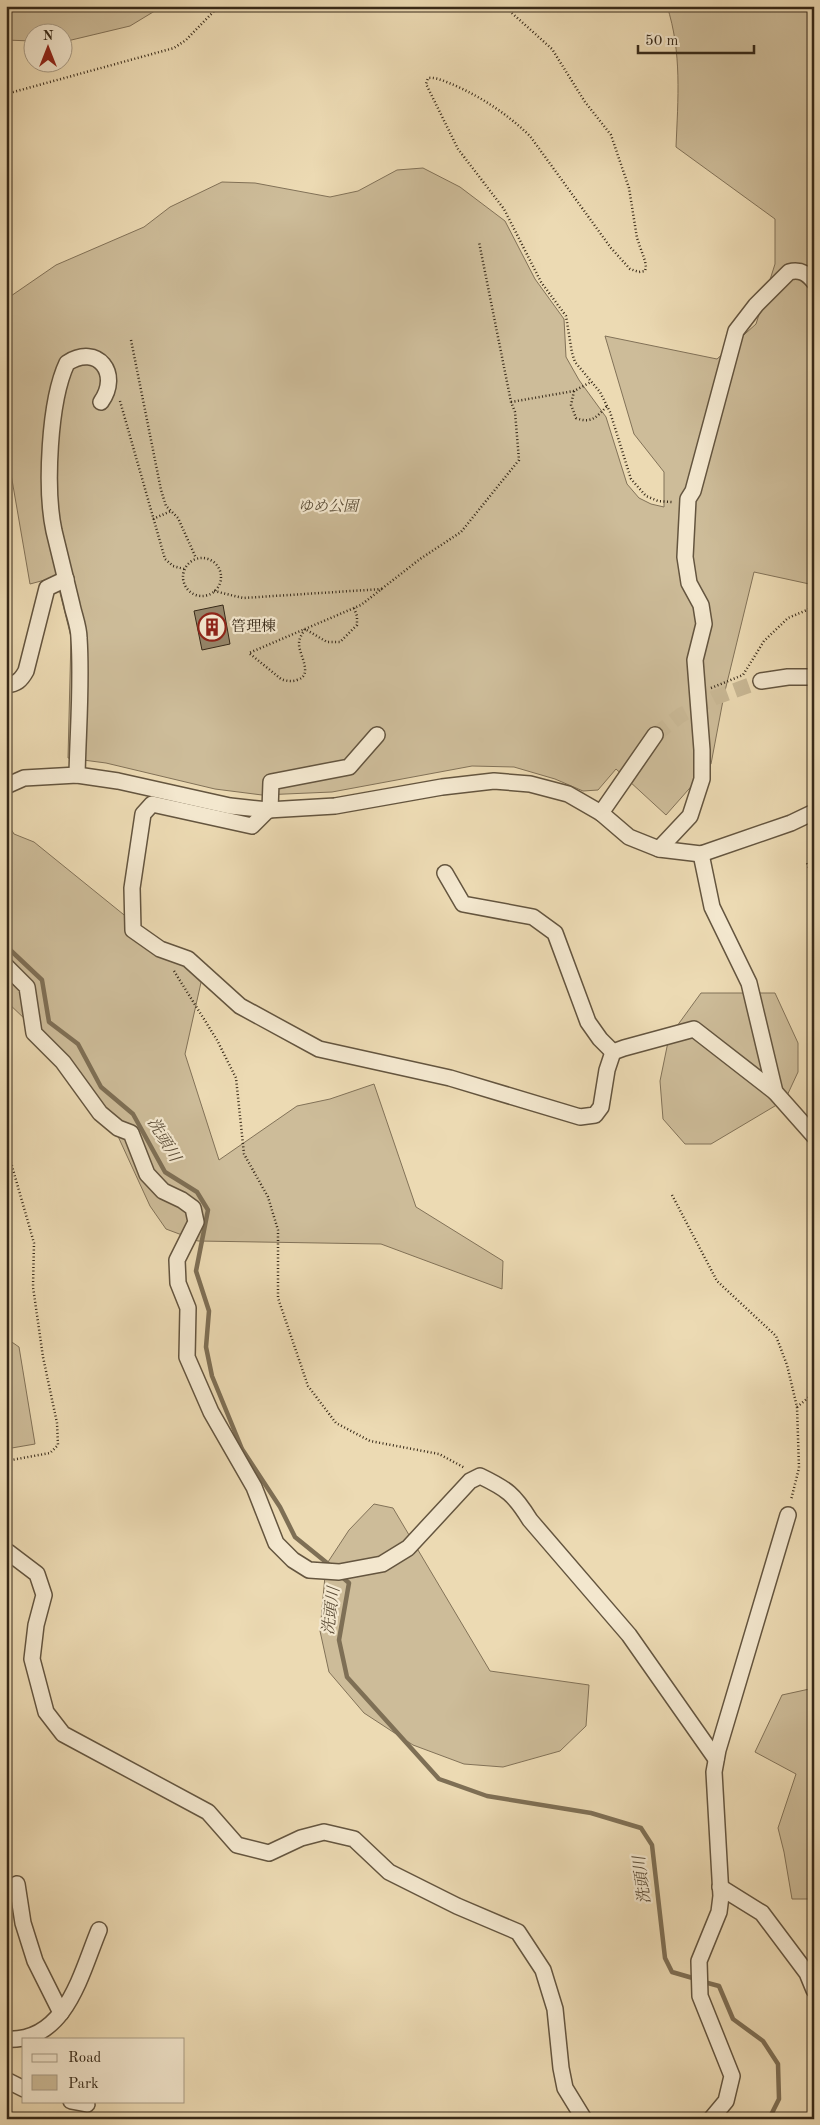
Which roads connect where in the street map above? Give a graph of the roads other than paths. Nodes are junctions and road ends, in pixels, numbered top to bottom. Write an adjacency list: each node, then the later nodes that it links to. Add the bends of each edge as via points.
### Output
1 (814, 282): 14 (street, via 805,273 789,272 771,288 740,326 688,499 685,557 689,583 701,604 704,624 695,660 702,779 690,816)
2 (101, 402): 3 (street, via 108,393 109,383 107,370 101,361 92,357 67,363 61,374 50,445 49,477 51,513)
3 (66, 579): 6 (street, via 47,588 26,671 17,682); 9 (street, via 79,636)
4 (814, 677): 5 (street)
5 (761, 681)
6 (6, 685)
7 (377, 735): 11 (street, via 349,768 271,782)
8 (655, 735): 13 (street)
9 (77, 775): 10 (street, via 24,778); 11 (street, via 230,806)
10 (6, 786)
11 (269, 810): 13 (street, via 335,806 494,781 530,784 568,794); 18 (street, via 252,826 152,804 142,814 132,888 133,930 160,948 188,959 240,1006 319,1049 450,1078 580,1117 595,1115 601,1107)
12 (814, 812): 15 (street)
13 (601, 813): 14 (street, via 629,837)
14 (659, 850): 15 (street)
15 (701, 854): 19 (street, via 712,907 748,983)
16 (445, 873): 18 (street, via 463,904 533,917 555,933 588,1022)
17 (6, 966): 23 (street, via 27,987 34,1033 63,1062 100,1113 118,1128 131,1133 146,1174 163,1191 193,1208 196,1222 178,1260 178,1283 188,1308 187,1357 211,1412 254,1487 276,1543 309,1570 339,1572 382,1564 408,1548 470,1481 480,1476 503,1487 517,1499 530,1520 629,1635)
18 (613, 1052): 19 (street, via 694,1030)
19 (776, 1092): 20 (street)
20 (814, 1136)
21 (788, 1514): 23 (street)
22 (6, 1553): 34 (street, via 37,1574 44,1595 32,1659 46,1712 63,1734 208,1812 237,1845 269,1853 301,1838 324,1832 354,1839 389,1872 518,1932 542,1970 555,2009 565,2088)
23 (716, 1760): 25 (street)
24 (17, 1884): 28 (street, via 23,1924 34,1961)
25 (720, 1887): 27 (street, via 762,1913 807,1973); 35 (street, via 719,1912 699,1961 700,1996 732,2076 726,2101)
26 (99, 1930): 28 (street, via 70,2003)
27 (814, 1990)
28 (61, 2014): 29 (street, via 34,2035)
29 (6, 2039)
30 (6, 2080): 31 (street)
31 (22, 2088)
32 (76, 2102): 33 (street)
33 (87, 2104)
34 (584, 2119)
35 (711, 2119)

